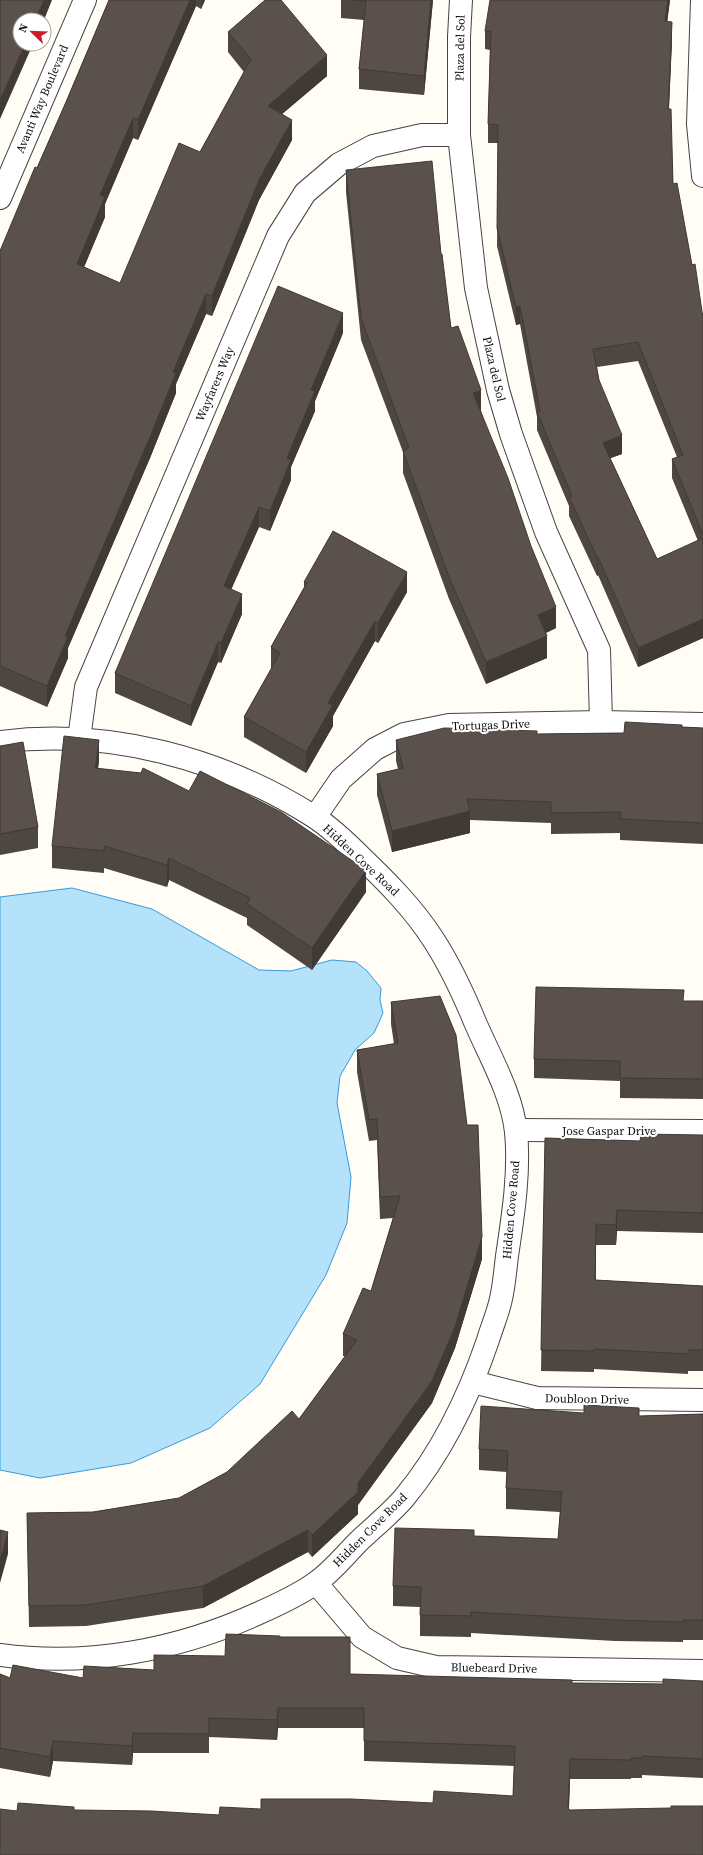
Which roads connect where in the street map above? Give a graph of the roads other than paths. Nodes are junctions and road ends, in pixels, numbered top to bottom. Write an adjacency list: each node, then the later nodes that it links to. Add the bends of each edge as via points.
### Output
1 (85, 0): 6 (street, Avanti Way Boulevard)
2 (461, 0): 4 (street, Plaza del Sol)
3 (702, 0): 5 (street, via 698,124)
4 (459, 135): 7 (street, Plaza del Sol, via 476,288 498,390 546,532 599,650); 9 (street, Wayfarers Way, via 422,135 373,146 339,164 305,192 278,236 86,687)
5 (703, 176)
6 (0, 198)
7 (601, 722): 8 (street, Tortugas Drive); 11 (street, Tortugas Drive, via 449,725 404,734 375,749 341,779)
8 (703, 724)
9 (79, 739): 10 (street, Hidden Cove Road, via 31,738); 11 (street, Hidden Cove Road, via 163,751 222,770)
10 (0, 742)
11 (315, 817): 12 (street, Hidden Cove Road, via 343,839 383,878 432,938 456,979 506,1091)
12 (516, 1130): 13 (street, Jose Gaspar Drive); 14 (street, Hidden Cove Road, via 516,1176 510,1241 500,1304)
13 (703, 1131)
14 (473, 1382): 15 (street, Doubloon Drive, via 537,1398); 16 (street, Hidden Cove Road, via 448,1433 403,1500)
15 (703, 1400)
16 (316, 1583): 17 (street, Hidden Cove Road, via 235,1624 192,1639 148,1650 103,1658 59,1659); 18 (street, Bluebeard Drive, via 362,1637 397,1658 436,1666)
17 (0, 1655)
18 (703, 1671)

